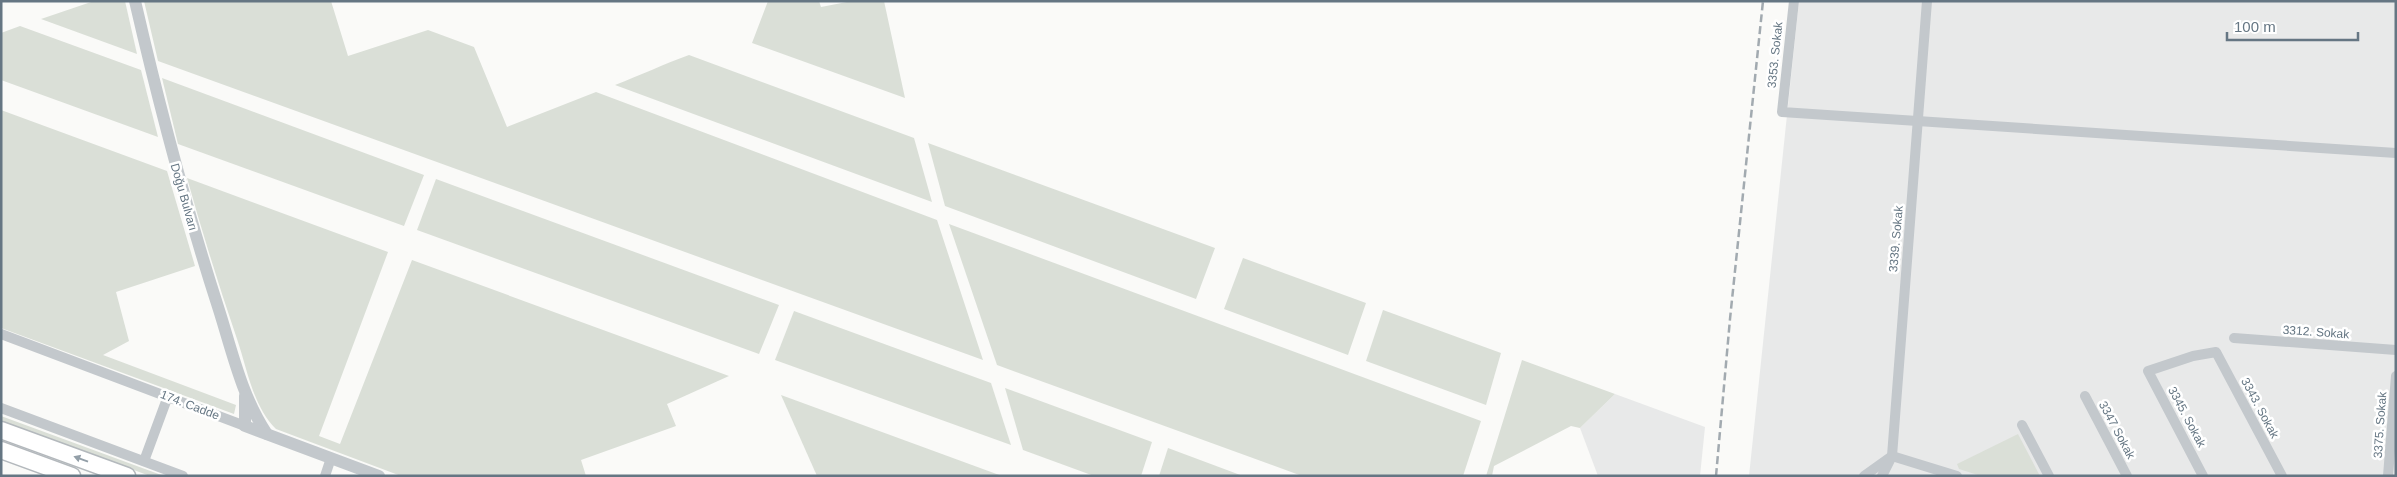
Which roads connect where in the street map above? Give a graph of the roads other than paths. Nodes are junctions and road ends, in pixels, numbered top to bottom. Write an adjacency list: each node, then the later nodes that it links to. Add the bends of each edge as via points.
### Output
1 (135, 1): 11 (street, Doğu Bulvarı, via 180,183)
2 (1794, 1): 4 (street, 3353. Sokak, via 1782,112)
3 (1926, 1): 4 (street, 3339. Sokak)
4 (1918, 121): 5 (street); 20 (street, 3339. Sokak)
5 (2396, 153)
6 (1, 334): 12 (street, 174. Cadde)
7 (2234, 338): 8 (street, 3312. Sokak)
8 (2396, 350)
9 (2148, 370): 34 (street, 3345. Sokak); 35 (street, 3343. Sokak, via 2216,352)
10 (2396, 376): 36 (street, 3375. Sokak)
11 (245, 391): 16 (street, Doğu Bulvarı); 18 (street, Doğu Bulvarı)
12 (168, 396): 16 (street, 174. Cadde); 22 (street)
13 (2085, 396): 33 (street, 3347 Sokak)
14 (1, 408): 22 (street)
15 (2022, 424): 32 (street)
16 (245, 426): 18 (street, 174. Cadde)
17 (1, 430): 26 (highway, one-way to 17)
18 (267, 434): 21 (street, 174. Cadde)
19 (1, 450): 23 (highway)
20 (1892, 456): 24 (street); 30 (street); 31 (street, 3339. Sokak)
21 (331, 458): 28 (street); 29 (street, 174. Cadde)
22 (144, 461): 27 (street)
23 (44, 471): 25 (highway)
24 (1952, 475)
25 (72, 476)
26 (127, 476)
27 (183, 476)
28 (325, 476)
29 (379, 476)
30 (1864, 476)
31 (1882, 476)
32 (2049, 476)
33 (2127, 476)
34 (2203, 476)
35 (2282, 476)
36 (2388, 476)

